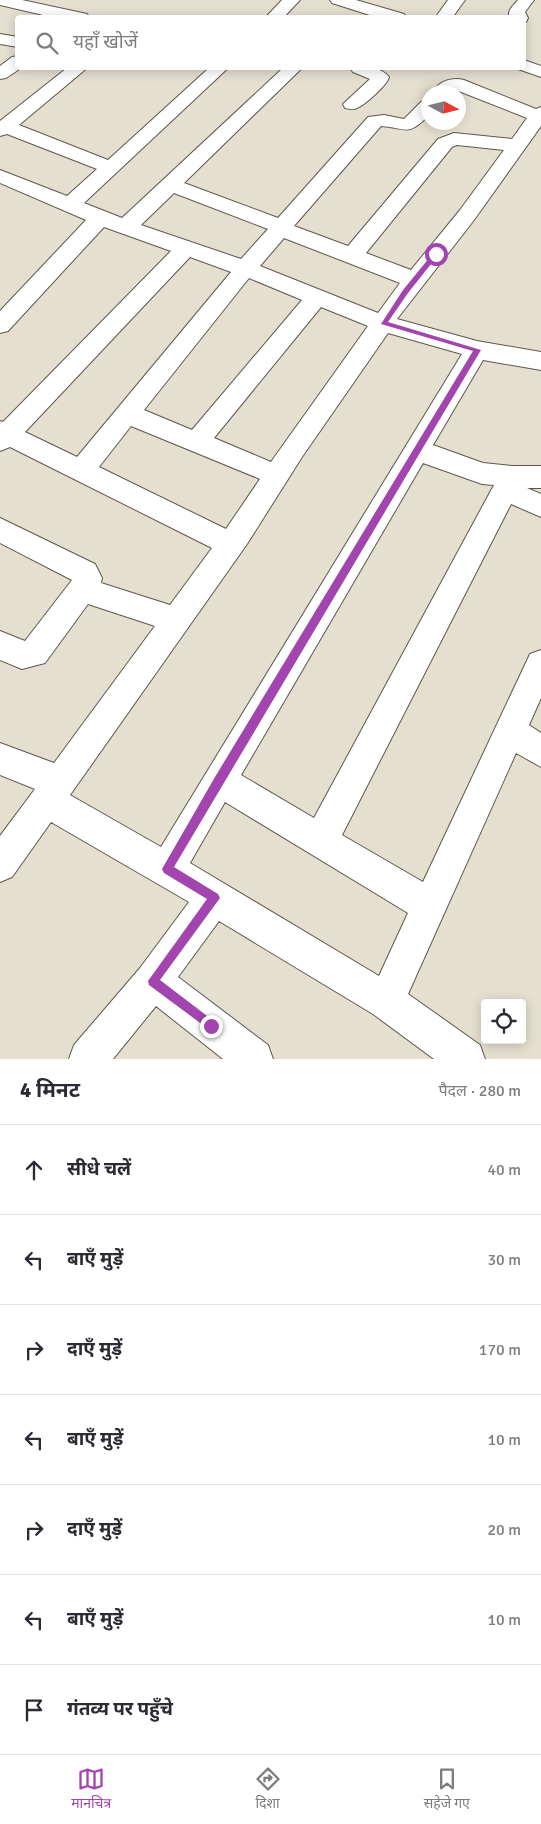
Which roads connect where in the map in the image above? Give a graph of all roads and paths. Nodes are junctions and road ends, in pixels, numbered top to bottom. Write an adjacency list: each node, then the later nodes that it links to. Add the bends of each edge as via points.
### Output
1 (0, 0): 6 (street)
2 (292, 0): 7 (street)
3 (338, 0): 8 (street)
4 (457, 0): 9 (street)
5 (526, 0): 10 (street)
6 (68, 15)
7 (276, 15)
8 (388, 15)
9 (445, 15)
10 (517, 15)
11 (0, 39): 12 (street)
12 (15, 42)
13 (15, 63): 20 (street)
14 (526, 66): 19 (street)
15 (76, 70): 25 (street)
16 (217, 70): 27 (street)
17 (291, 70): 29 (street)
18 (364, 70): 22 (street, via 376,74 380,80)
19 (541, 72)
20 (0, 74)
21 (466, 87): 24 (street)
22 (352, 104)
23 (421, 113): 33 (street, via 406,125 375,121)
24 (540, 114): 26 (street)
25 (3, 128): 27 (street)
26 (518, 146): 35 (street, via 454,139 445,142); 37 (street)
27 (111, 168): 30 (street)
28 (5, 185): 30 (street)
29 (170, 185): 32 (street); 33 (street)
30 (70, 205): 31 (street)
31 (100, 218): 32 (street); 40 (street)
32 (126, 227): 34 (street)
33 (282, 228): 35 (street); 36 (street)
34 (186, 248): 36 (street); 44 (street)
35 (352, 256): 37 (street)
36 (245, 269): 38 (street); 43 (street)
37 (415, 280): 39 (street)
38 (317, 297): 39 (street); 45 (street)
39 (384, 324): 41 (street); 48 (street)
40 (0, 325)
41 (477, 350): 42 (street); 46 (street)
42 (541, 362)
43 (127, 414): 45 (street); 47 (street)
44 (2, 435): 47 (street)
45 (196, 442): 48 (street)
46 (417, 450): 49 (street, via 482,473); 60 (street)
47 (81, 470): 52 (street)
48 (277, 475): 52 (street)
49 (520, 481): 50 (street); 62 (street)
50 (541, 506)
51 (0, 530): 53 (street, via 85,573 88,578)
52 (231, 544): 54 (street)
53 (82, 589): 54 (street); 55 (street, via 34,654 22,655)
54 (177, 621): 61 (street)
55 (0, 645)
56 (541, 664): 57 (street)
57 (510, 731): 58 (street); 66 (street)
58 (541, 751)
59 (0, 759): 61 (street)
60 (219, 780): 62 (street); 64 (street)
61 (54, 792): 63 (street); 64 (street)
62 (321, 840): 66 (street)
63 (0, 865)
64 (167, 869): 65 (street)
65 (214, 898): 67 (street); 68 (street)
66 (429, 906): 68 (street)
67 (153, 981): 69 (street); 70 (street)
68 (386, 1001): 71 (street)
69 (88, 1059)
70 (254, 1059)
71 (466, 1059)

